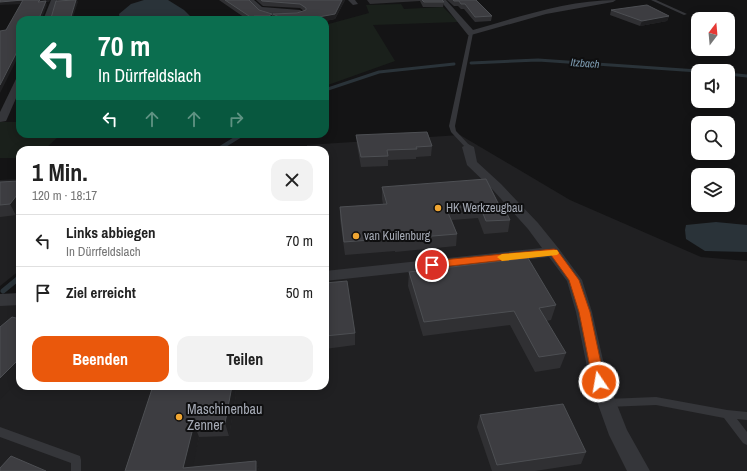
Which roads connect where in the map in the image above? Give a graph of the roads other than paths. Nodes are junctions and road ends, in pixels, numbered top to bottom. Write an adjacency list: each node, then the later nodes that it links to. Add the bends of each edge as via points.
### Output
1 (54, 0): 8 (street)
2 (250, 0): 6 (street)
3 (443, 0): 9 (street)
4 (613, 0): 9 (street, via 545,12)
5 (653, 0): 7 (lane)
6 (259, 10): 6 (street, via 293,8 303,14 271,15)
7 (685, 14)
8 (48, 16)
9 (471, 32): 12 (lane, via 452,126 453,132)
10 (16, 89): 11 (street)
11 (2, 119)
12 (468, 146): 13 (street, via 471,163 497,187)
13 (554, 252): 14 (street); 17 (street, via 574,280 584,312 599,382)
14 (329, 276)
15 (16, 299): 16 (street)
16 (0, 300)
17 (607, 404): 18 (lane, via 656,401); 23 (street, via 619,434)
18 (727, 414): 19 (lane); 21 (lane)
19 (747, 416)
20 (0, 432): 22 (lane, via 76,460)
21 (747, 440)
22 (76, 471)
23 (640, 471)

